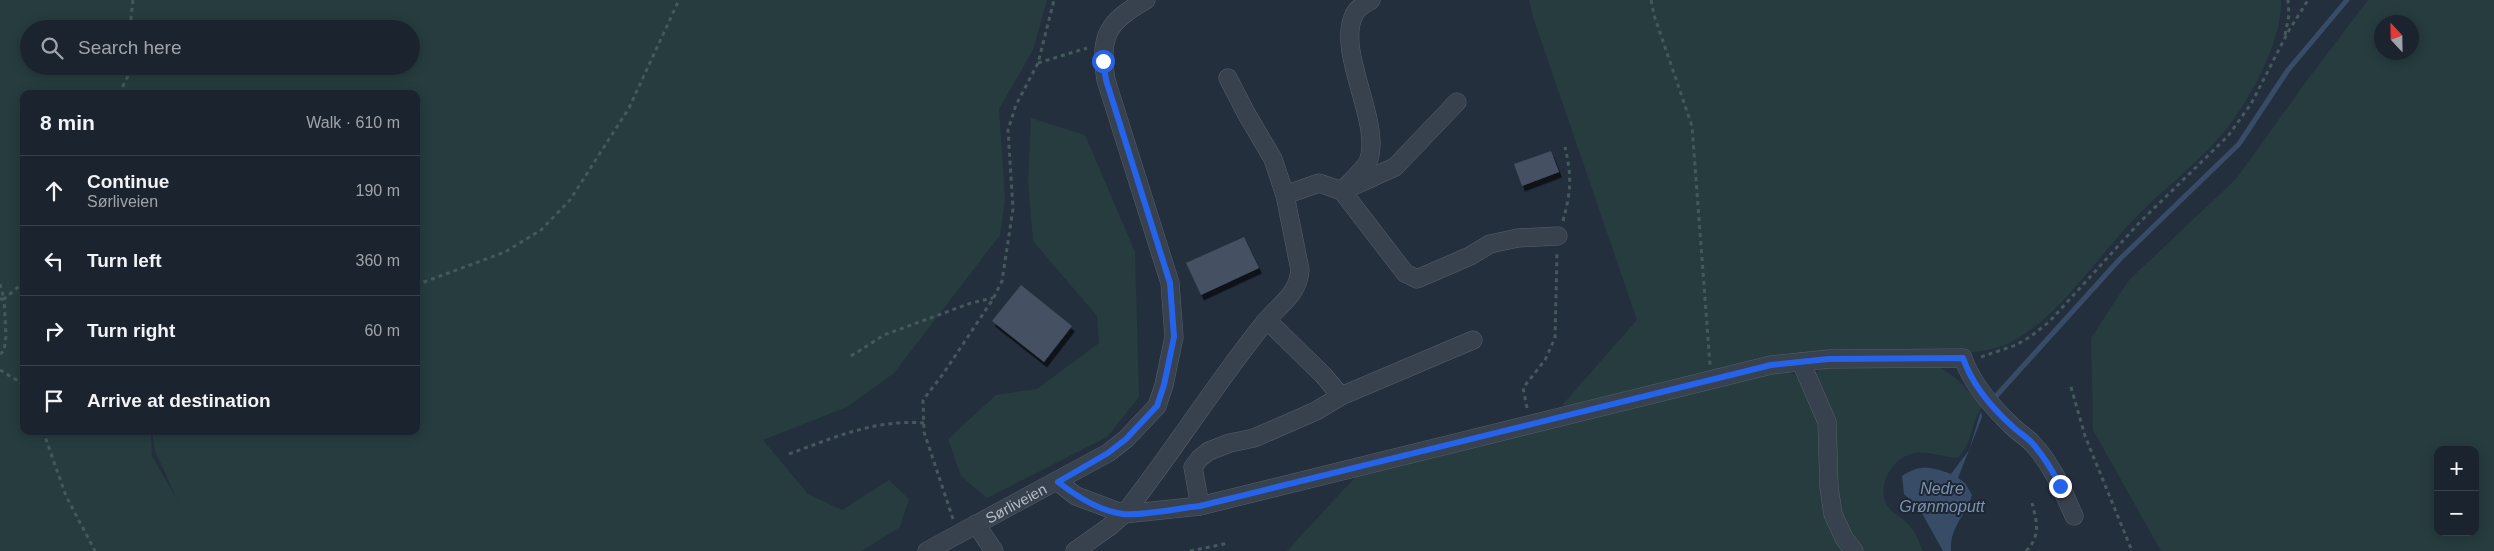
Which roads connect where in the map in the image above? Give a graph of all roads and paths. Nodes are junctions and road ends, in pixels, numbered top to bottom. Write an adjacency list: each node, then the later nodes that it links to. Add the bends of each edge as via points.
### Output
1 (133, 0): 9 (path)
2 (679, 0): 22 (path, via 629,108 570,200 541,230 505,252)
3 (1054, 0): 12 (path)
4 (1146, 0): 11 (street, via 1114,23)
5 (1371, 0): 18 (street, via 1356,11 1351,28 1353,61 1371,142 1369,160)
6 (1651, 0): 33 (path, via 1692,126)
7 (2288, 0): 10 (path)
8 (2308, 0): 10 (path)
9 (131, 20)
10 (2284, 38): 30 (path, via 2240,122 2140,222 2049,322 2016,345 1982,357)
11 (1103, 43): 12 (path); 41 (street, Sørliveien, via 1106,80 1170,283 1174,337 1157,406 1108,453)
12 (1038, 63): 24 (path, via 1016,105 1008,130 1013,209 1002,281)
13 (128, 75): 15 (path)
14 (1228, 78): 19 (street, via 1273,159)
15 (121, 90)
16 (1457, 102): 18 (street, via 1395,167)
17 (1566, 147): 20 (path, via 1572,173)
18 (1342, 191): 19 (street, via 1319,183); 20 (street, via 1404,273 1417,279 1490,244 1518,238)
19 (1285, 195): 26 (street, via 1300,270 1299,282 1291,297)
20 (1558, 236): 37 (path, via 1555,338 1545,360 1523,388)
21 (0, 284): 25 (path)
22 (420, 284)
23 (20, 285): 25 (path)
24 (993, 298): 29 (path, via 884,335); 38 (path, via 923,400)
25 (2, 299): 28 (path, via 6,336 4,351)
26 (1267, 320): 36 (street); 44 (street)
27 (1473, 340): 36 (street)
28 (0, 354)
29 (851, 356)
30 (1963, 358): 31 (street, via 1876,357); 45 (street, via 1967,370 1986,398 2032,443 2054,471)
31 (1801, 362): 33 (street, via 1771,365); 54 (street, via 1827,422 1833,514)
32 (0, 370): 34 (path)
33 (1712, 379): 43 (street)
34 (20, 382)
35 (2071, 387): 56 (path, via 2085,436)
36 (1341, 396): 43 (street, via 1316,411 1200,458 1193,467)
37 (1527, 411)
38 (924, 423): 40 (path, via 901,422 853,430); 47 (path, via 924,432)
39 (44, 435): 49 (path, via 66,496)
40 (789, 454)
41 (1058, 482): 44 (street, via 1076,496); 46 (street, Sørliveien)
42 (2032, 503): 55 (path, via 2037,536)
43 (1200, 506): 44 (street)
44 (1124, 514): 52 (street)
45 (2074, 516)
46 (976, 524): 47 (street, Sørliveien); 51 (street)
47 (958, 534): 50 (street, Sørliveien)
48 (1229, 543): 53 (path)
49 (96, 551)
50 (927, 551)
51 (994, 551)
52 (1075, 551)
53 (1190, 551)
54 (1854, 551)
55 (2026, 551)
56 (2132, 551)

